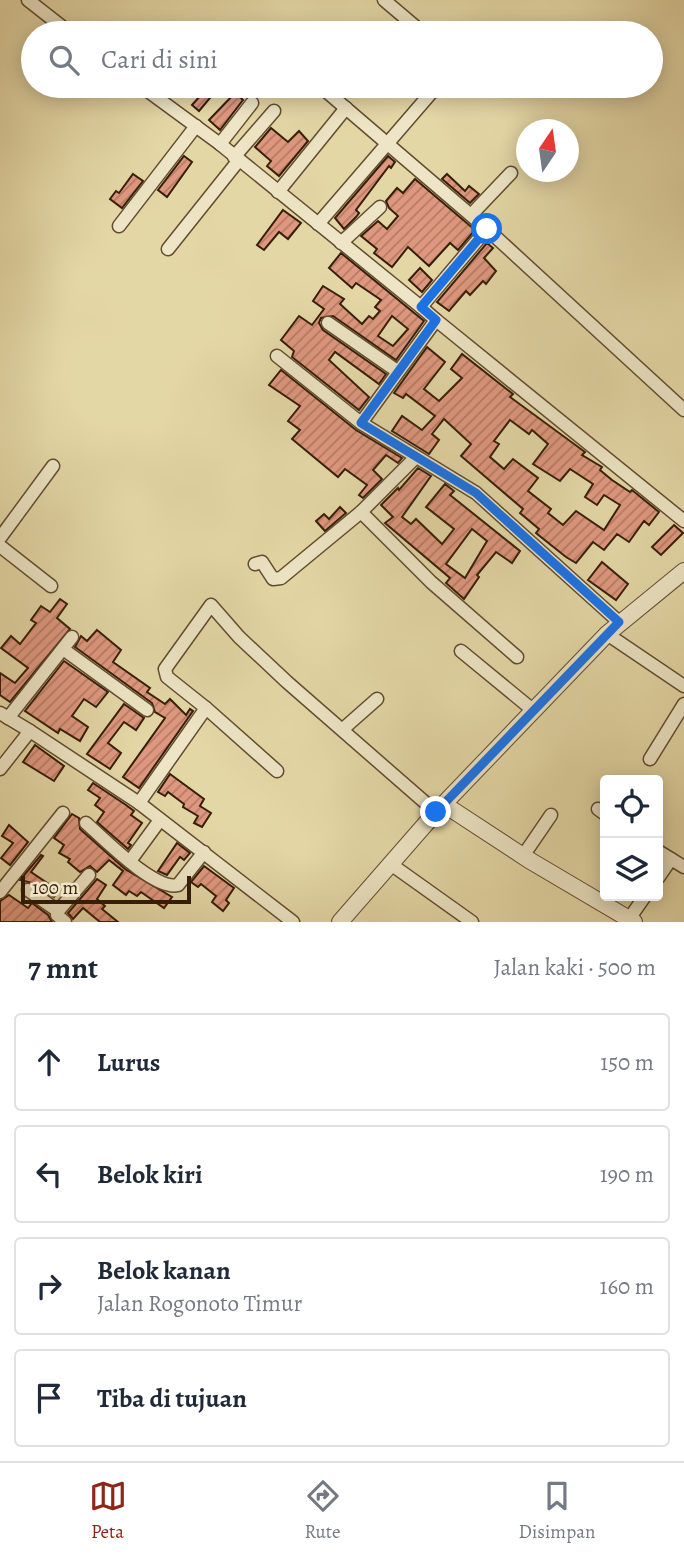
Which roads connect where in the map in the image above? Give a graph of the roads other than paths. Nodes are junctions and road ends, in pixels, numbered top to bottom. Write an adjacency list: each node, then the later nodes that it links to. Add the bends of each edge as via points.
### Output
1 (28, 0): 3 (street)
2 (384, 0): 4 (street)
3 (55, 21)
4 (409, 21)
5 (158, 98): 11 (street)
6 (334, 98): 9 (street)
7 (426, 98): 12 (street)
8 (253, 103): 13 (street)
9 (346, 108): 12 (street); 16 (street)
10 (274, 111): 14 (street)
11 (196, 126): 13 (street); 20 (street)
12 (386, 142): 18 (street); 19 (street)
13 (219, 144): 14 (street)
14 (236, 159): 16 (street); 23 (street)
15 (511, 173): 18 (street)
16 (278, 192): 19 (street)
17 (380, 207): 22 (street)
18 (471, 215): 21 (street)
19 (318, 224): 22 (street)
20 (120, 226)
21 (487, 229): 24 (street); 29 (street)
22 (341, 243): 24 (street)
23 (168, 249)
24 (421, 307): 25 (street)
25 (436, 320): 28 (street); 34 (street)
26 (328, 323): 28 (street)
27 (277, 356): 30 (street)
28 (397, 371): 30 (street)
29 (684, 410)
30 (361, 423): 31 (street)
31 (416, 457): 33 (street); 40 (street, via 476,493)
32 (52, 466): 35 (street)
33 (361, 512): 37 (street, via 278,580 262,562); 44 (street, via 431,582)
34 (684, 521)
35 (0, 538)
36 (0, 546): 39 (street)
37 (255, 564)
38 (684, 572): 40 (street)
39 (51, 586)
40 (613, 628): 45 (street); 50 (street)
41 (72, 637): 42 (street)
42 (63, 649): 49 (street); 51 (street)
43 (461, 651): 50 (street)
44 (517, 657)
45 (682, 680)
46 (377, 699): 52 (street)
47 (684, 704): 54 (street)
48 (206, 708): 52 (street, via 167,677 165,669 211,605 278,673); 56 (street); 57 (street)
49 (148, 710)
50 (534, 711): 58 (street)
51 (4, 715): 53 (street)
52 (343, 729): 58 (street)
53 (30, 731): 55 (street); 57 (street)
54 (650, 759)
55 (0, 769)
56 (277, 771)
57 (139, 803): 61 (street)
58 (440, 808): 65 (street); 68 (street)
59 (63, 814): 73 (street)
60 (551, 815): 65 (street)
61 (160, 820): 63 (street); 67 (street)
62 (86, 823): 67 (street)
63 (204, 852): 67 (street, via 178,885 171,887); 77 (street)
64 (663, 854): 66 (street)
65 (523, 856): 76 (street)
66 (671, 859): 69 (street); 70 (street)
67 (130, 860)
68 (392, 865): 78 (street); 79 (street)
69 (684, 867)
70 (663, 871)
71 (89, 875): 75 (street)
72 (28, 890): 75 (street)
73 (0, 892)
74 (642, 901): 76 (street)
75 (61, 917)
76 (631, 920)
77 (293, 922)
78 (340, 922)
79 (472, 922)

